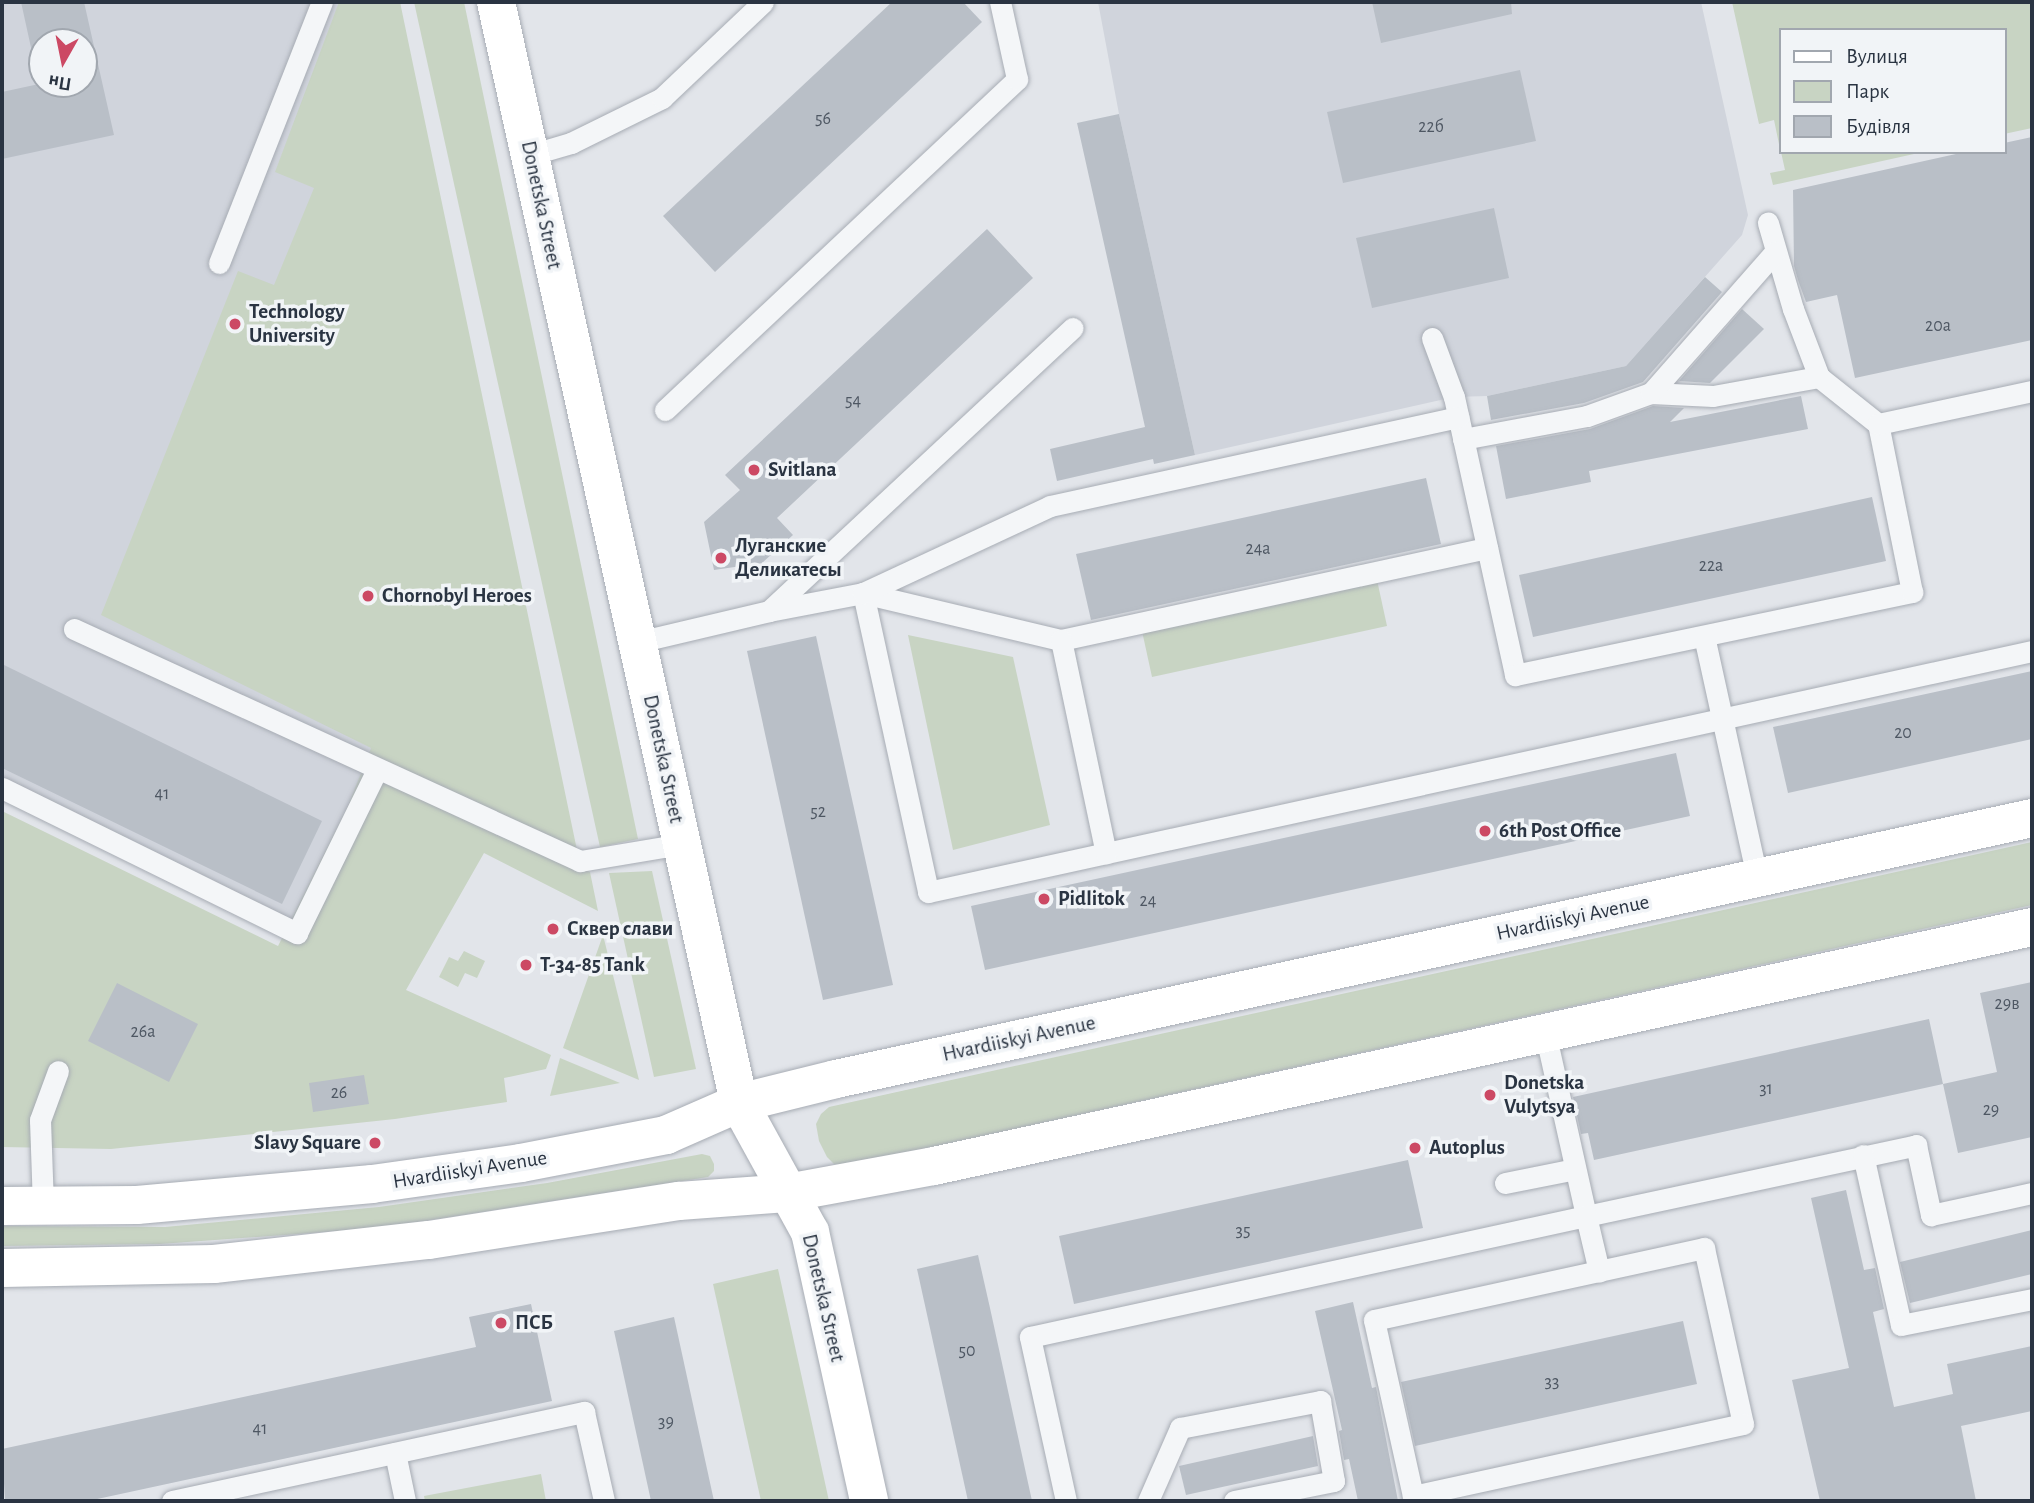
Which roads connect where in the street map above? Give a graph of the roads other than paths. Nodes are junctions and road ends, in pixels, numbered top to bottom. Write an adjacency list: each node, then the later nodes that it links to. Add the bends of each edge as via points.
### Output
1 (322, 2): 8 (lane)
2 (496, 2): 5 (main road, Donetska Street)
3 (763, 2): 5 (lane, via 662,98 571,143)
4 (1000, 2): 14 (lane, via 1017,79)
5 (530, 155): 24 (main road, Donetska Street)
6 (1768, 223): 7 (lane)
7 (1775, 251): 11 (lane); 13 (lane)
8 (219, 263)
9 (1072, 328): 20 (lane)
10 (1432, 338): 15 (lane)
11 (1819, 377): 13 (lane, via 1713,396); 16 (lane)
12 (2032, 391): 16 (lane)
13 (1651, 393): 17 (lane, via 1587,416)
14 (665, 410)
15 (1458, 417): 17 (lane); 19 (lane, via 1050,506)
16 (1878, 424): 22 (lane, via 1912,592)
17 (1463, 439): 18 (lane)
18 (1487, 548): 22 (lane, via 1515,674); 23 (lane)
19 (863, 593): 20 (lane); 23 (lane); 31 (lane, via 928,892)
20 (769, 611): 24 (lane)
21 (74, 629): 27 (lane)
22 (1704, 636): 26 (lane)
23 (1061, 640): 31 (lane)
24 (638, 642): 30 (main road, Donetska Street)
25 (2032, 651): 26 (lane)
26 (1722, 719): 31 (lane); 32 (lane)
27 (377, 770): 28 (lane, via 297,933); 30 (lane, via 580,861)
28 (2, 788)
29 (2032, 818): 32 (main road, Hvardiiskyi Avenue)
30 (682, 844): 36 (main road, Donetska Street)
31 (1106, 853)
32 (1757, 878): 36 (main road, Hvardiiskyi Avenue)
33 (2032, 927): 34 (main road)
34 (1545, 1032): 38 (lane); 40 (main road, via 934,1166)
35 (58, 1071): 43 (lane, via 40,1120)
36 (740, 1102): 40 (main road, Donetska Street); 43 (main road, Hvardiiskyi Avenue, via 666,1135 521,1164 331,1188 136,1205)
37 (1863, 1155): 41 (lane, via 1916,1145 1931,1215); 44 (lane); 47 (lane, via 1901,1325)
38 (1575, 1169): 39 (lane); 44 (lane)
39 (1505, 1182)
40 (787, 1192): 45 (main road, via 679,1201 429,1240 214,1264); 52 (main road, Donetska Street, via 810,1232)
41 (2032, 1193)
42 (2, 1206): 43 (main road, Hvardiiskyi Avenue)
43 (43, 1206)
44 (1586, 1216): 46 (lane); 53 (lane, via 1030,1337)
45 (2, 1268)
46 (1599, 1271): 46 (lane, via 1374,1320 1413,1496 1743,1424 1704,1248)
47 (2032, 1299)
48 (395, 1453): 49 (lane); 50 (lane); 51 (lane, via 584,1412)
49 (172, 1501)
50 (405, 1501)
51 (604, 1501)
52 (869, 1501)
53 (1066, 1501)
54 (1148, 1501): 55 (lane, via 1180,1428 1320,1401 1335,1480)
55 (1234, 1501)

